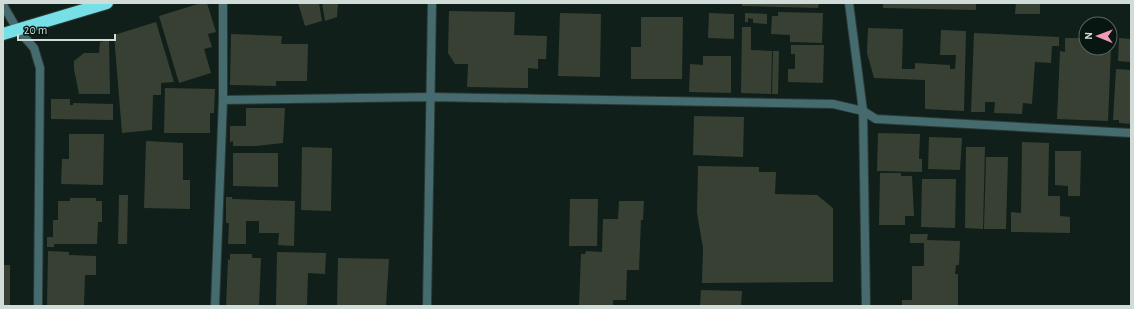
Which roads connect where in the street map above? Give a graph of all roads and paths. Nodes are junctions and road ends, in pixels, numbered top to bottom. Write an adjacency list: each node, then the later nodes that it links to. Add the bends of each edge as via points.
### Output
1 (107, 3): 6 (highway)
2 (223, 3): 9 (street)
3 (432, 3): 8 (street)
4 (848, 3): 10 (street)
5 (3, 5): 6 (street)
6 (17, 29): 7 (highway); 12 (street, via 34,48 40,68)
7 (3, 34)
8 (431, 97): 9 (street); 10 (street, via 833,104); 14 (street)
9 (223, 100): 13 (street)
10 (863, 111): 11 (street, via 876,119); 15 (street)
11 (1131, 133)
12 (38, 306)
13 (215, 306)
14 (427, 306)
15 (866, 306)

